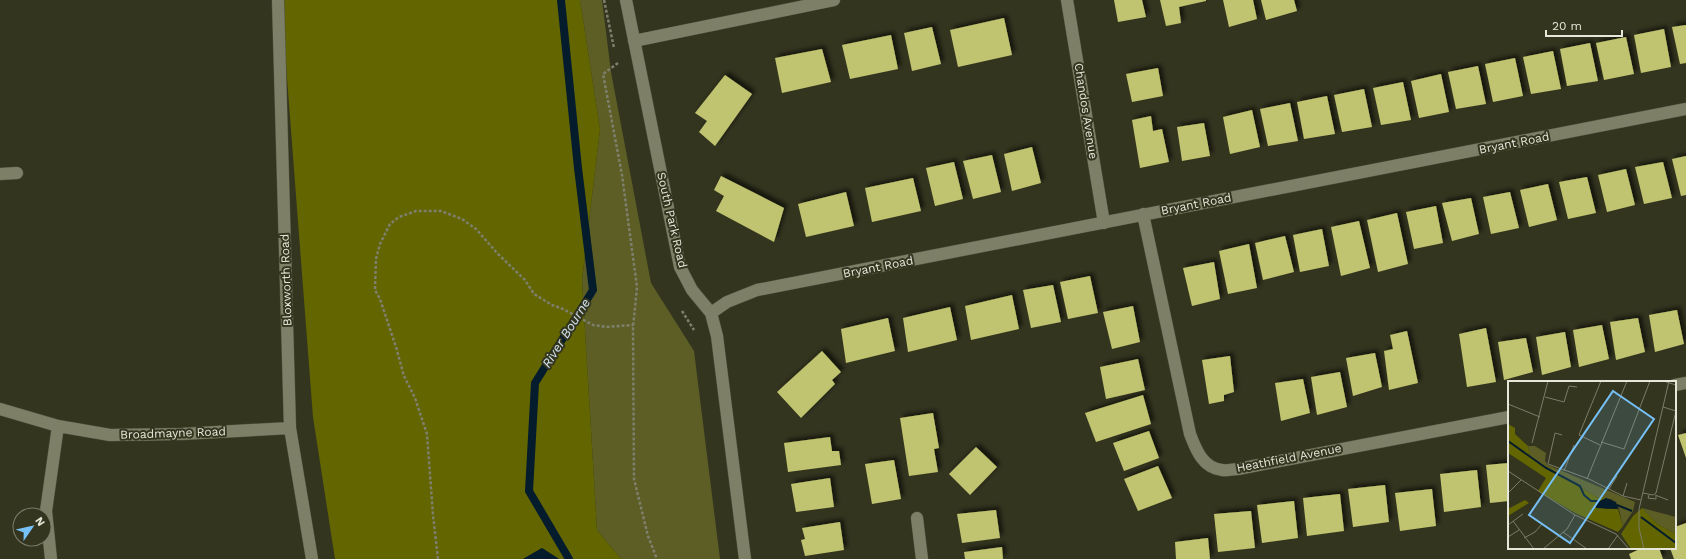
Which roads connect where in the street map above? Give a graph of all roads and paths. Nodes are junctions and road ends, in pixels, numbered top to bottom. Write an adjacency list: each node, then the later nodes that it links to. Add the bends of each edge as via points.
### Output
1 (278, 0): 19 (street, Bloxworth Road)
2 (626, 0): 5 (street, South Park Road)
3 (834, 0): 5 (street)
4 (1068, 0): 11 (street, Chandos Avenue)
5 (634, 41): 12 (street, South Park Road, via 680,267 692,290)
6 (618, 63): 13 (path, via 604,74 622,174 637,287)
7 (1686, 109): 10 (street, Bryant Road)
8 (17, 173): 9 (street)
9 (0, 174)
10 (1143, 214): 11 (street, Bryant Road); 17 (street, Heathfield Avenue, via 1190,434 1197,453 1207,464 1222,470 1238,469)
11 (1104, 223): 12 (street, Bryant Road, via 757,290 727,302)
12 (711, 313): 25 (street, South Park Road, via 717,336)
13 (633, 325): 23 (path, via 593,325 552,306 534,294 525,280 476,229 462,219 441,211 416,211 399,217 390,224 378,251 375,290 427,434); 24 (path, via 634,479 648,536)
14 (1686, 382): 15 (street)
15 (1676, 385)
16 (0, 409): 18 (street, Broadmayne Road)
17 (1508, 416)
18 (58, 426): 19 (street, Broadmayne Road, via 110,435); 21 (street, via 46,511)
19 (290, 428): 22 (street, Bloxworth Road)
20 (917, 518): 26 (street)
21 (51, 559)
22 (312, 559)
23 (438, 559)
24 (657, 559)
25 (746, 559)
26 (922, 559)

